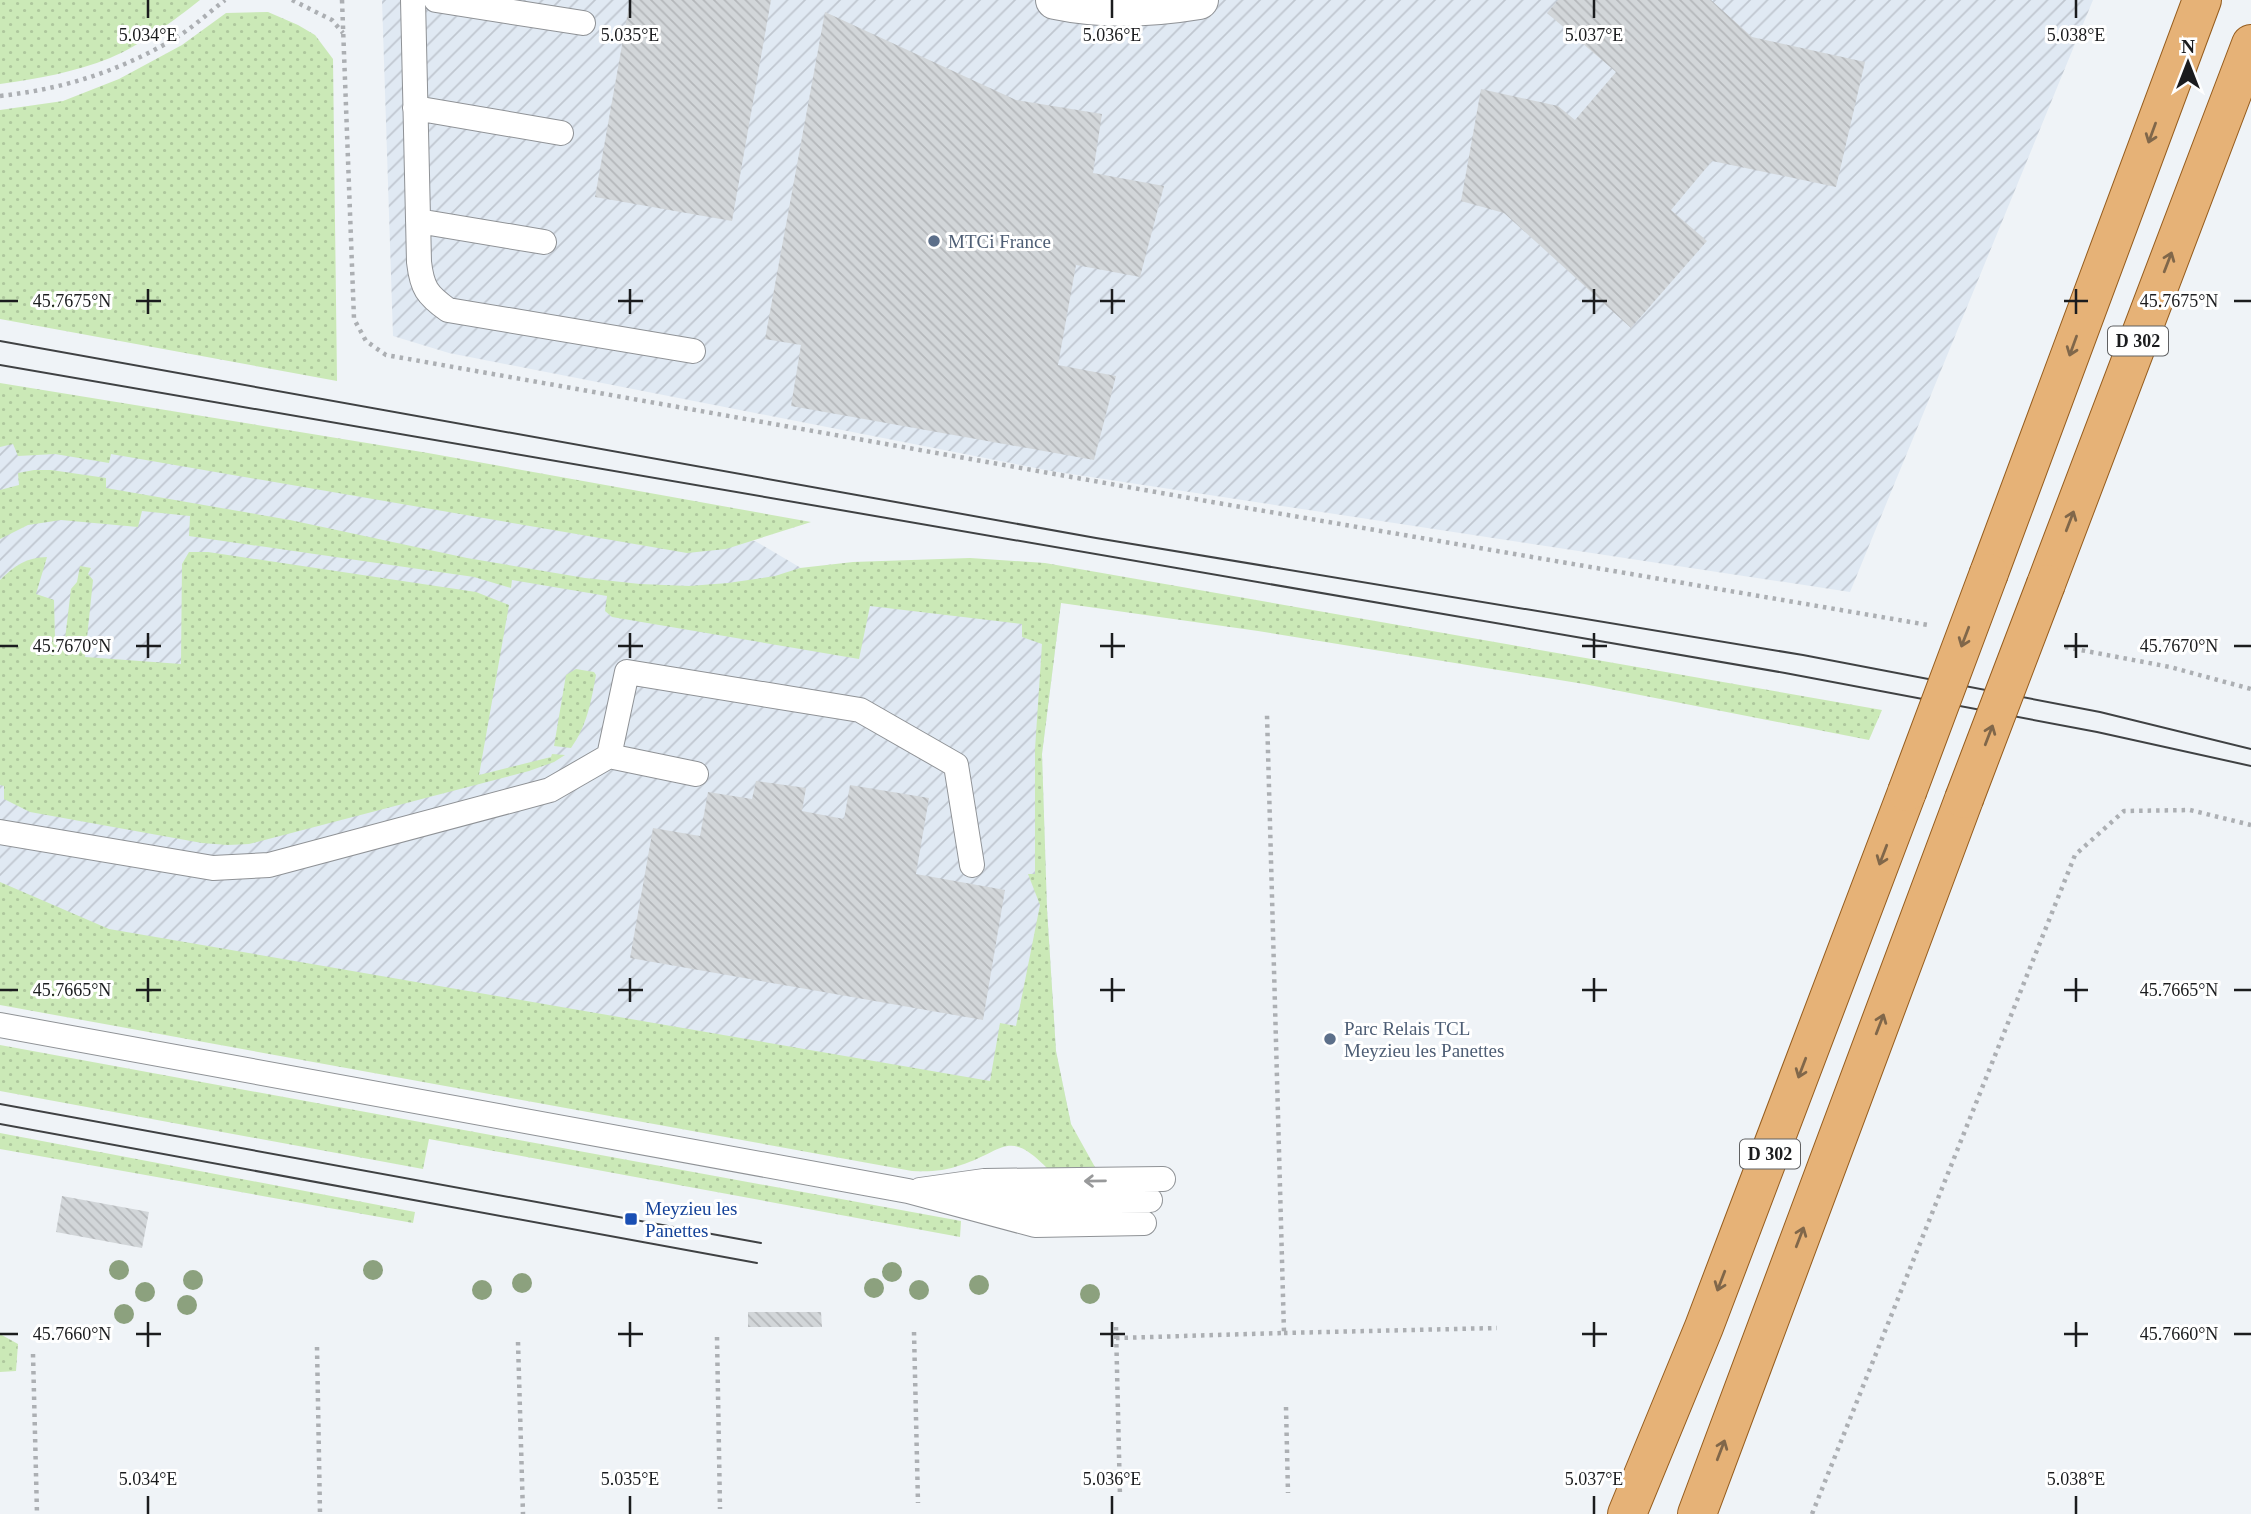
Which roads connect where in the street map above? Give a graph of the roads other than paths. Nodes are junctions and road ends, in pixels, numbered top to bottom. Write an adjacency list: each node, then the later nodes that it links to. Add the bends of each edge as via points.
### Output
1 (413, 0): 8 (lane)
2 (436, 0): 6 (lane)
3 (1055, 0): 4 (street, via 1084,6 1163,6)
4 (1199, 0)
5 (2202, 0): 19 (main road, D 302, one-way to 19, bridge, via 1704,1327)
6 (583, 23)
7 (2251, 44): 20 (main road, D 302, one-way to 7, bridge)
8 (415, 108): 9 (lane); 10 (lane)
9 (561, 133)
10 (418, 222): 11 (lane); 12 (lane, via 422,284 448,310)
11 (544, 242)
12 (692, 351)
13 (609, 756): 14 (lane); 15 (lane, via 550,790 269,865 214,868); 16 (lane, via 627,672 860,710 956,765)
14 (696, 774)
15 (0, 832)
16 (972, 865)
17 (0, 1025): 18 (lane, via 908,1191 1017,1201)
18 (1152, 1201)
19 (1627, 1514)
20 (1697, 1514)

